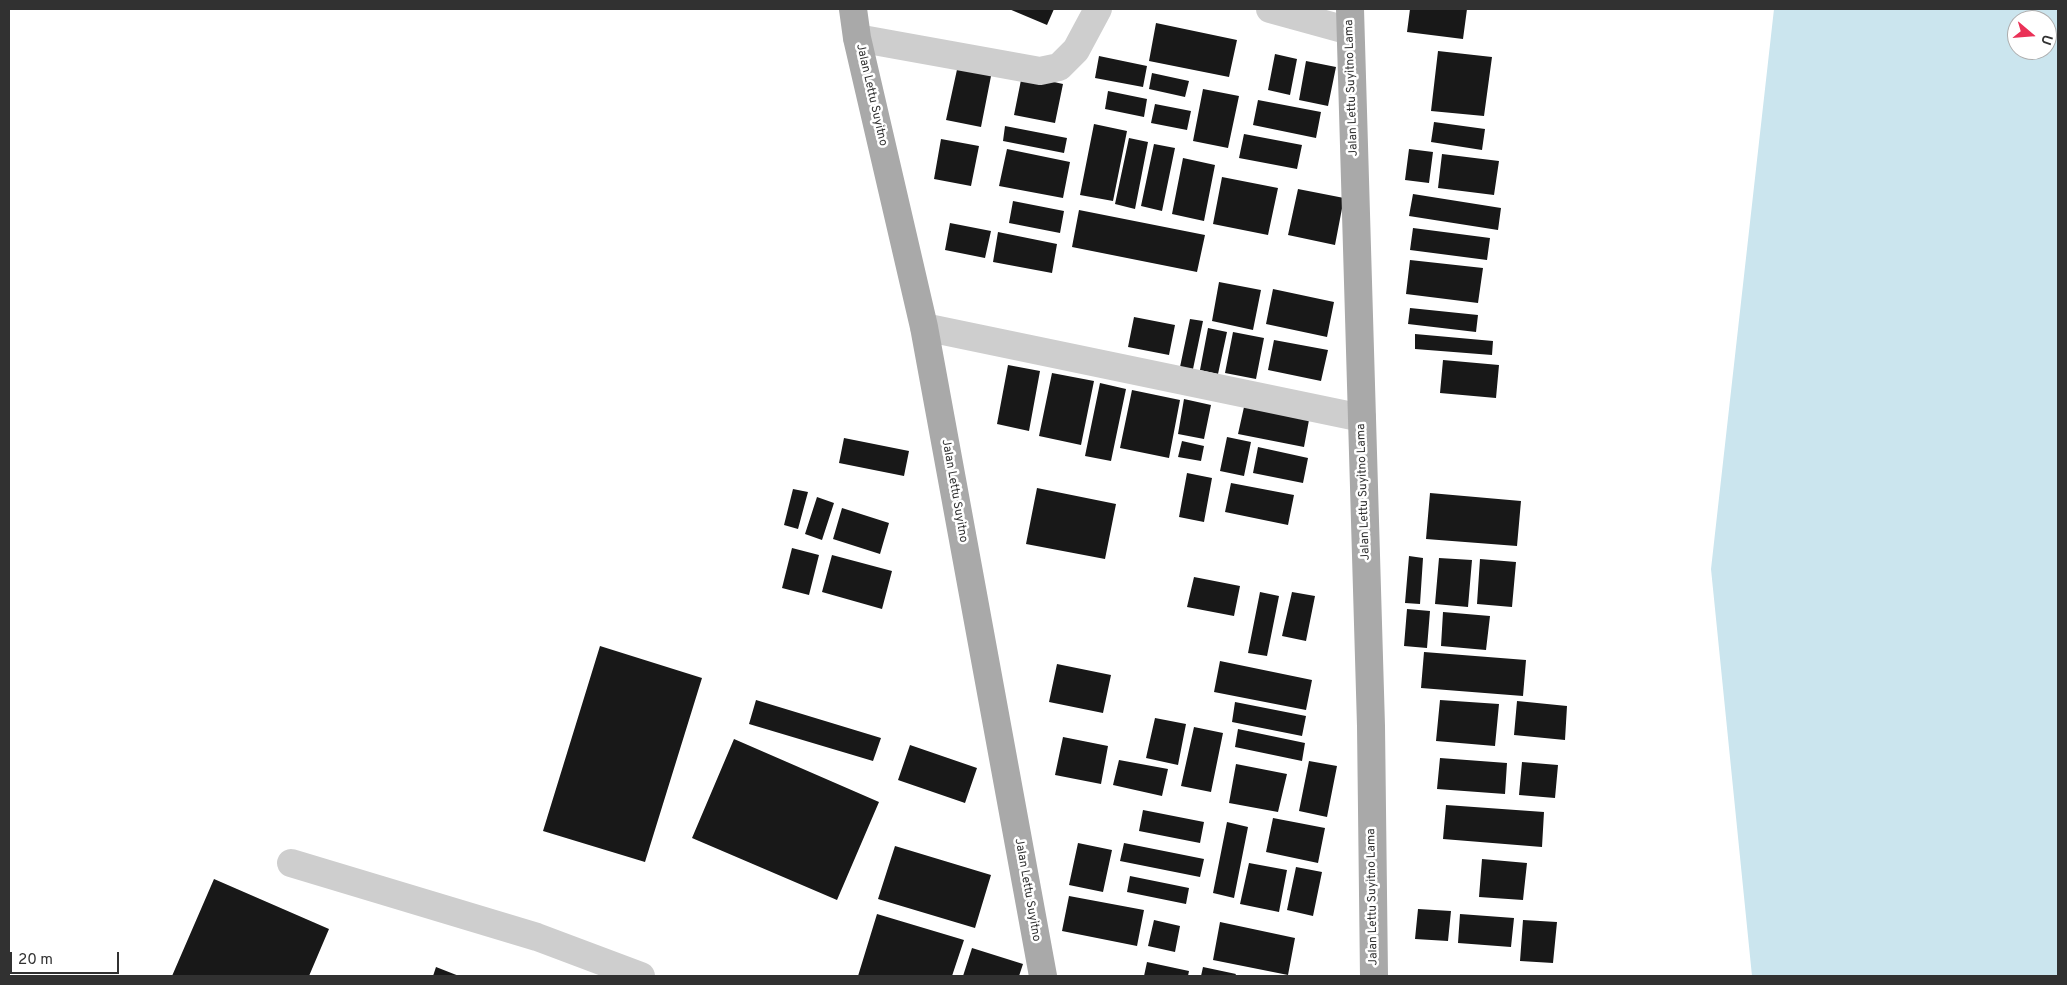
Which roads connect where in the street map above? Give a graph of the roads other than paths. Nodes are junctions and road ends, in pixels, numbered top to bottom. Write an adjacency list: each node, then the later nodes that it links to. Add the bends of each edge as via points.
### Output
1 (853, 9): 5 (main road, Jalan Lettu Suyitno)
2 (1098, 9): 5 (street, via 1076,50 1060,67 1040,71)
3 (1270, 9): 4 (street)
4 (1350, 20): 7 (main road, Jalan Lettu Suyitno Lama)
5 (857, 38): 6 (main road, Jalan Lettu Suyitno)
6 (924, 327): 7 (street); 10 (main road, Jalan Lettu Suyitno)
7 (1362, 418): 11 (main road, Jalan Lettu Suyitno Lama)
8 (291, 863): 9 (street, via 537,937)
9 (641, 976)
10 (1043, 976)
11 (1374, 976)

